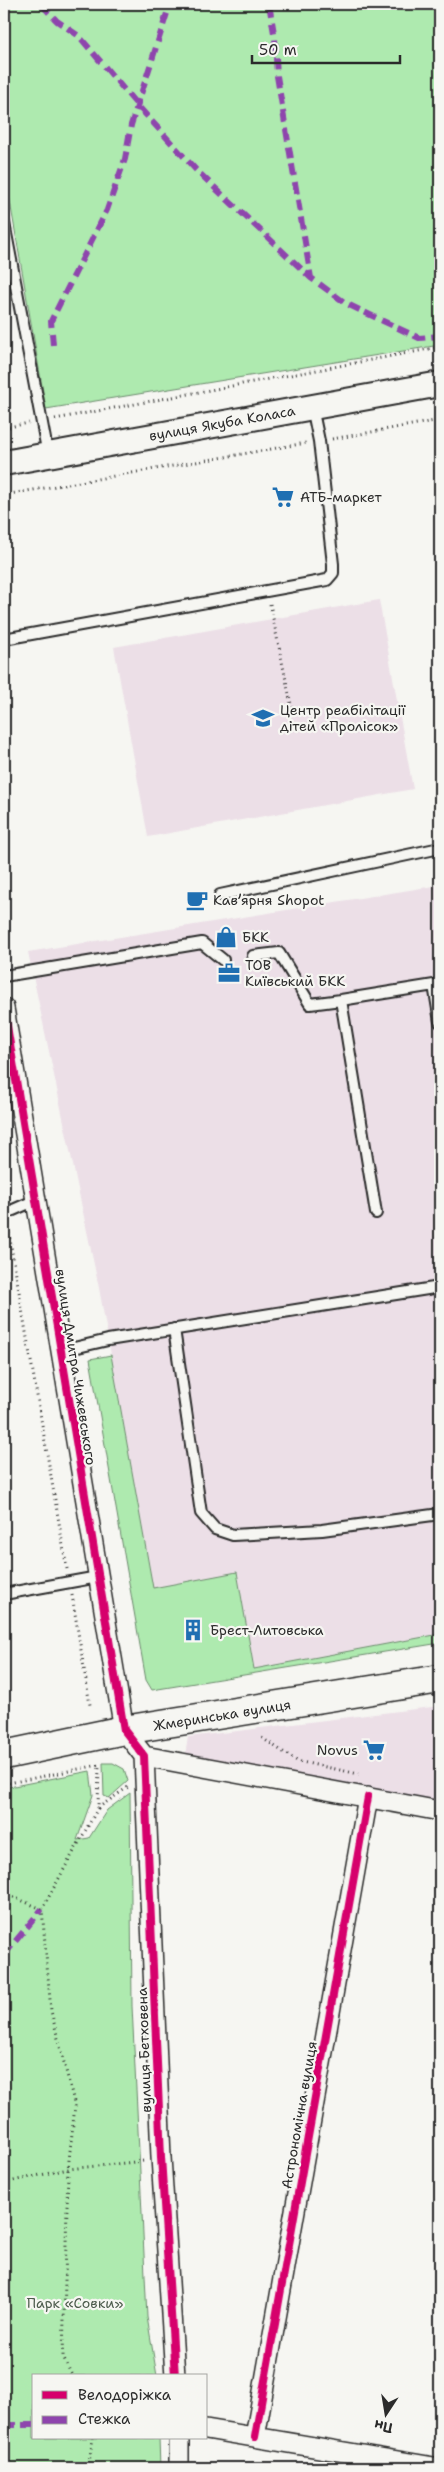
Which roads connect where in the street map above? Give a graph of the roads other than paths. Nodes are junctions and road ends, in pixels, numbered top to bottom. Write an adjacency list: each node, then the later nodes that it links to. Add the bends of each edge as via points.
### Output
1 (4, 223): 4 (lane)
2 (440, 384): 3 (street, вулиця Якуба Коласа)
3 (312, 407): 4 (street, вулиця Якуба Коласа); 6 (lane, via 319,441 333,573 327,580)
4 (48, 455): 5 (street, вулиця Якуба Коласа)
5 (4, 463)
6 (4, 639)
7 (440, 848): 8 (lane)
8 (220, 895)
9 (253, 956): 12 (lane, via 279,953 310,1004)
10 (223, 960): 11 (lane, via 202,943)
11 (4, 976)
12 (341, 1000): 14 (lane, via 434,985); 17 (lane)
13 (4, 1008): 15 (street, вулиця Дмитра Чижевського)
14 (440, 1022)
15 (36, 1200): 16 (lane); 20 (street, вулиця Дмитра Чижевського)
16 (5, 1213)
17 (376, 1213)
18 (440, 1287): 19 (lane)
19 (174, 1329): 20 (lane); 21 (lane, via 201,1513 215,1528 233,1534 322,1530)
20 (61, 1351): 22 (street, вулиця Дмитра Чижевського)
21 (440, 1514)
22 (98, 1576): 23 (lane); 25 (street, вулиця Дмитра Чижевського)
23 (4, 1594)
24 (440, 1679): 25 (main road, Жмеринська вулиця)
25 (124, 1730): 26 (main road, Жмеринська вулиця); 27 (street)
26 (4, 1755)
27 (144, 1756): 28 (street); 30 (street, вулиця Бетховена, via 161,2157)
28 (368, 1797): 29 (street); 32 (street, Астрономічна вулиця)
29 (440, 1811)
30 (175, 2374)
31 (208, 2429): 32 (street)
32 (254, 2437): 35 (street)
33 (179, 2440): 34 (street)
34 (179, 2468)
35 (440, 2468)

